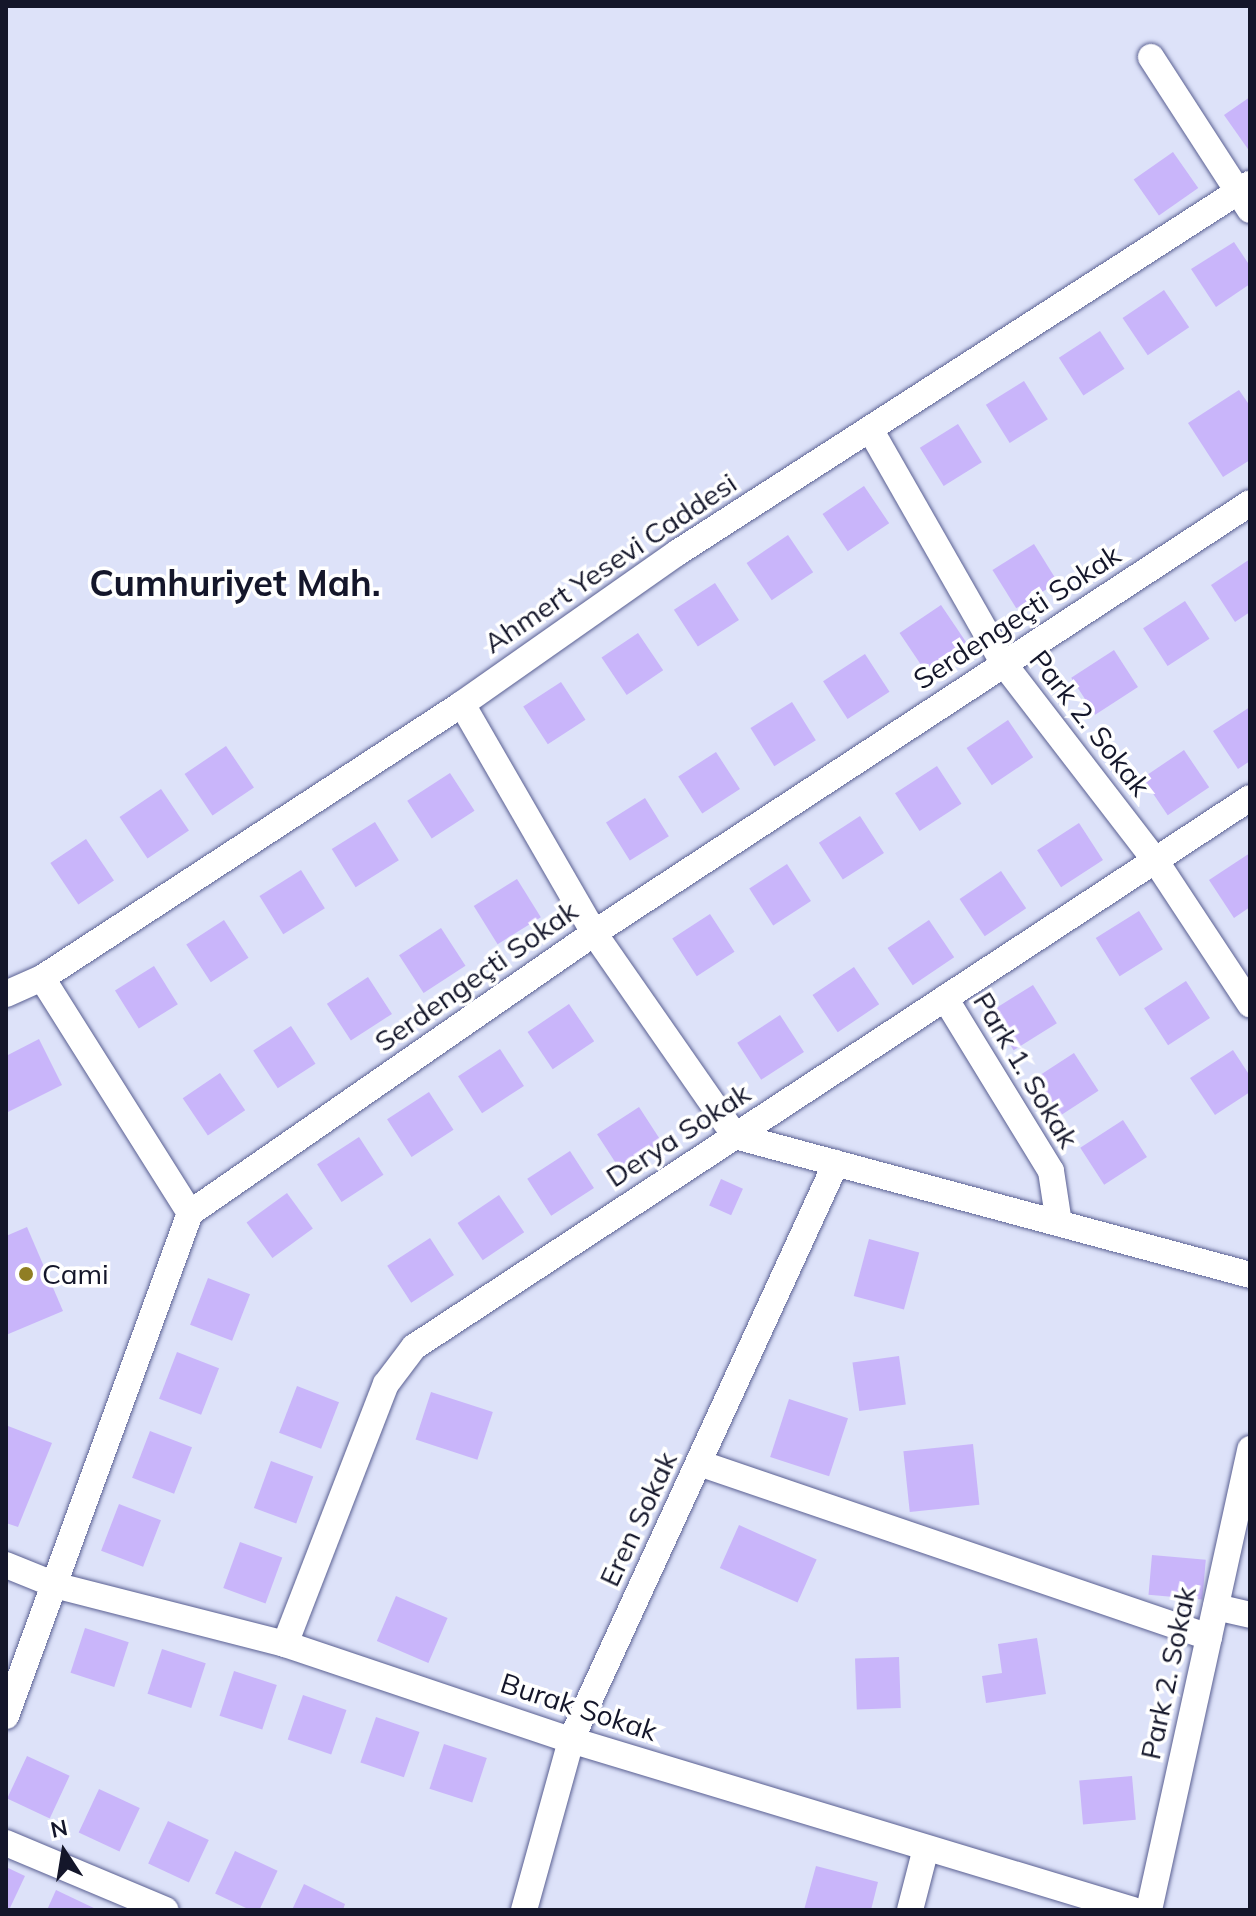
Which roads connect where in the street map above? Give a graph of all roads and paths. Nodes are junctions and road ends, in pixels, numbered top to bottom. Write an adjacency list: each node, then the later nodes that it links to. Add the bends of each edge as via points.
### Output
1 (1151, 57): 2 (street)
2 (1246, 195): 3 (street, Ahmert Yesevi Caddesi)
3 (870, 429): 5 (street, Park 2. Sokak); 6 (street, Ahmert Yesevi Caddesi, via 677,553)
4 (1250, 503): 5 (street, Serdengeçti Sokak)
5 (1004, 664): 8 (street, Park 2. Sokak); 9 (street, Serdengeçti Sokak)
6 (462, 704): 9 (street); 10 (street, Ahmert Yesevi Caddesi)
7 (1250, 798): 8 (street, Derya Sokak)
8 (1155, 860): 12 (street, Derya Sokak); 13 (street, Park 2. Sokak)
9 (594, 933): 14 (street); 16 (street, Serdengeçti Sokak)
10 (42, 978): 11 (street, Ahmert Yesevi Caddesi); 16 (street)
11 (6, 994)
12 (945, 998): 14 (street, Derya Sokak); 17 (street, Park 1. Sokak, via 1051,1171)
13 (1250, 1004)
14 (735, 1136): 15 (street); 26 (street, Derya Sokak, via 402,1359 386,1384)
15 (836, 1163): 17 (street); 20 (street, Eren Sokak)
16 (190, 1213): 22 (street)
17 (1059, 1223): 18 (street)
18 (1250, 1275)
19 (1250, 1449): 23 (street, Park 2. Sokak)
20 (699, 1463): 25 (street); 28 (street, Eren Sokak)
21 (6, 1565): 22 (street, Burak Sokak)
22 (58, 1586): 26 (street, Burak Sokak); 27 (street)
23 (1216, 1607): 24 (street); 25 (street, Park 2. Sokak)
24 (1250, 1615)
25 (1209, 1637): 35 (street, Park 2. Sokak)
26 (285, 1644): 28 (street, Burak Sokak)
27 (6, 1716)
28 (571, 1740): 30 (street, Burak Sokak); 32 (street, Eren Sokak)
29 (6, 1843): 31 (street)
30 (926, 1848): 33 (street); 34 (street, Burak Sokak)
31 (165, 1910)
32 (524, 1910)
33 (910, 1910)
34 (1133, 1910)
35 (1149, 1910)

